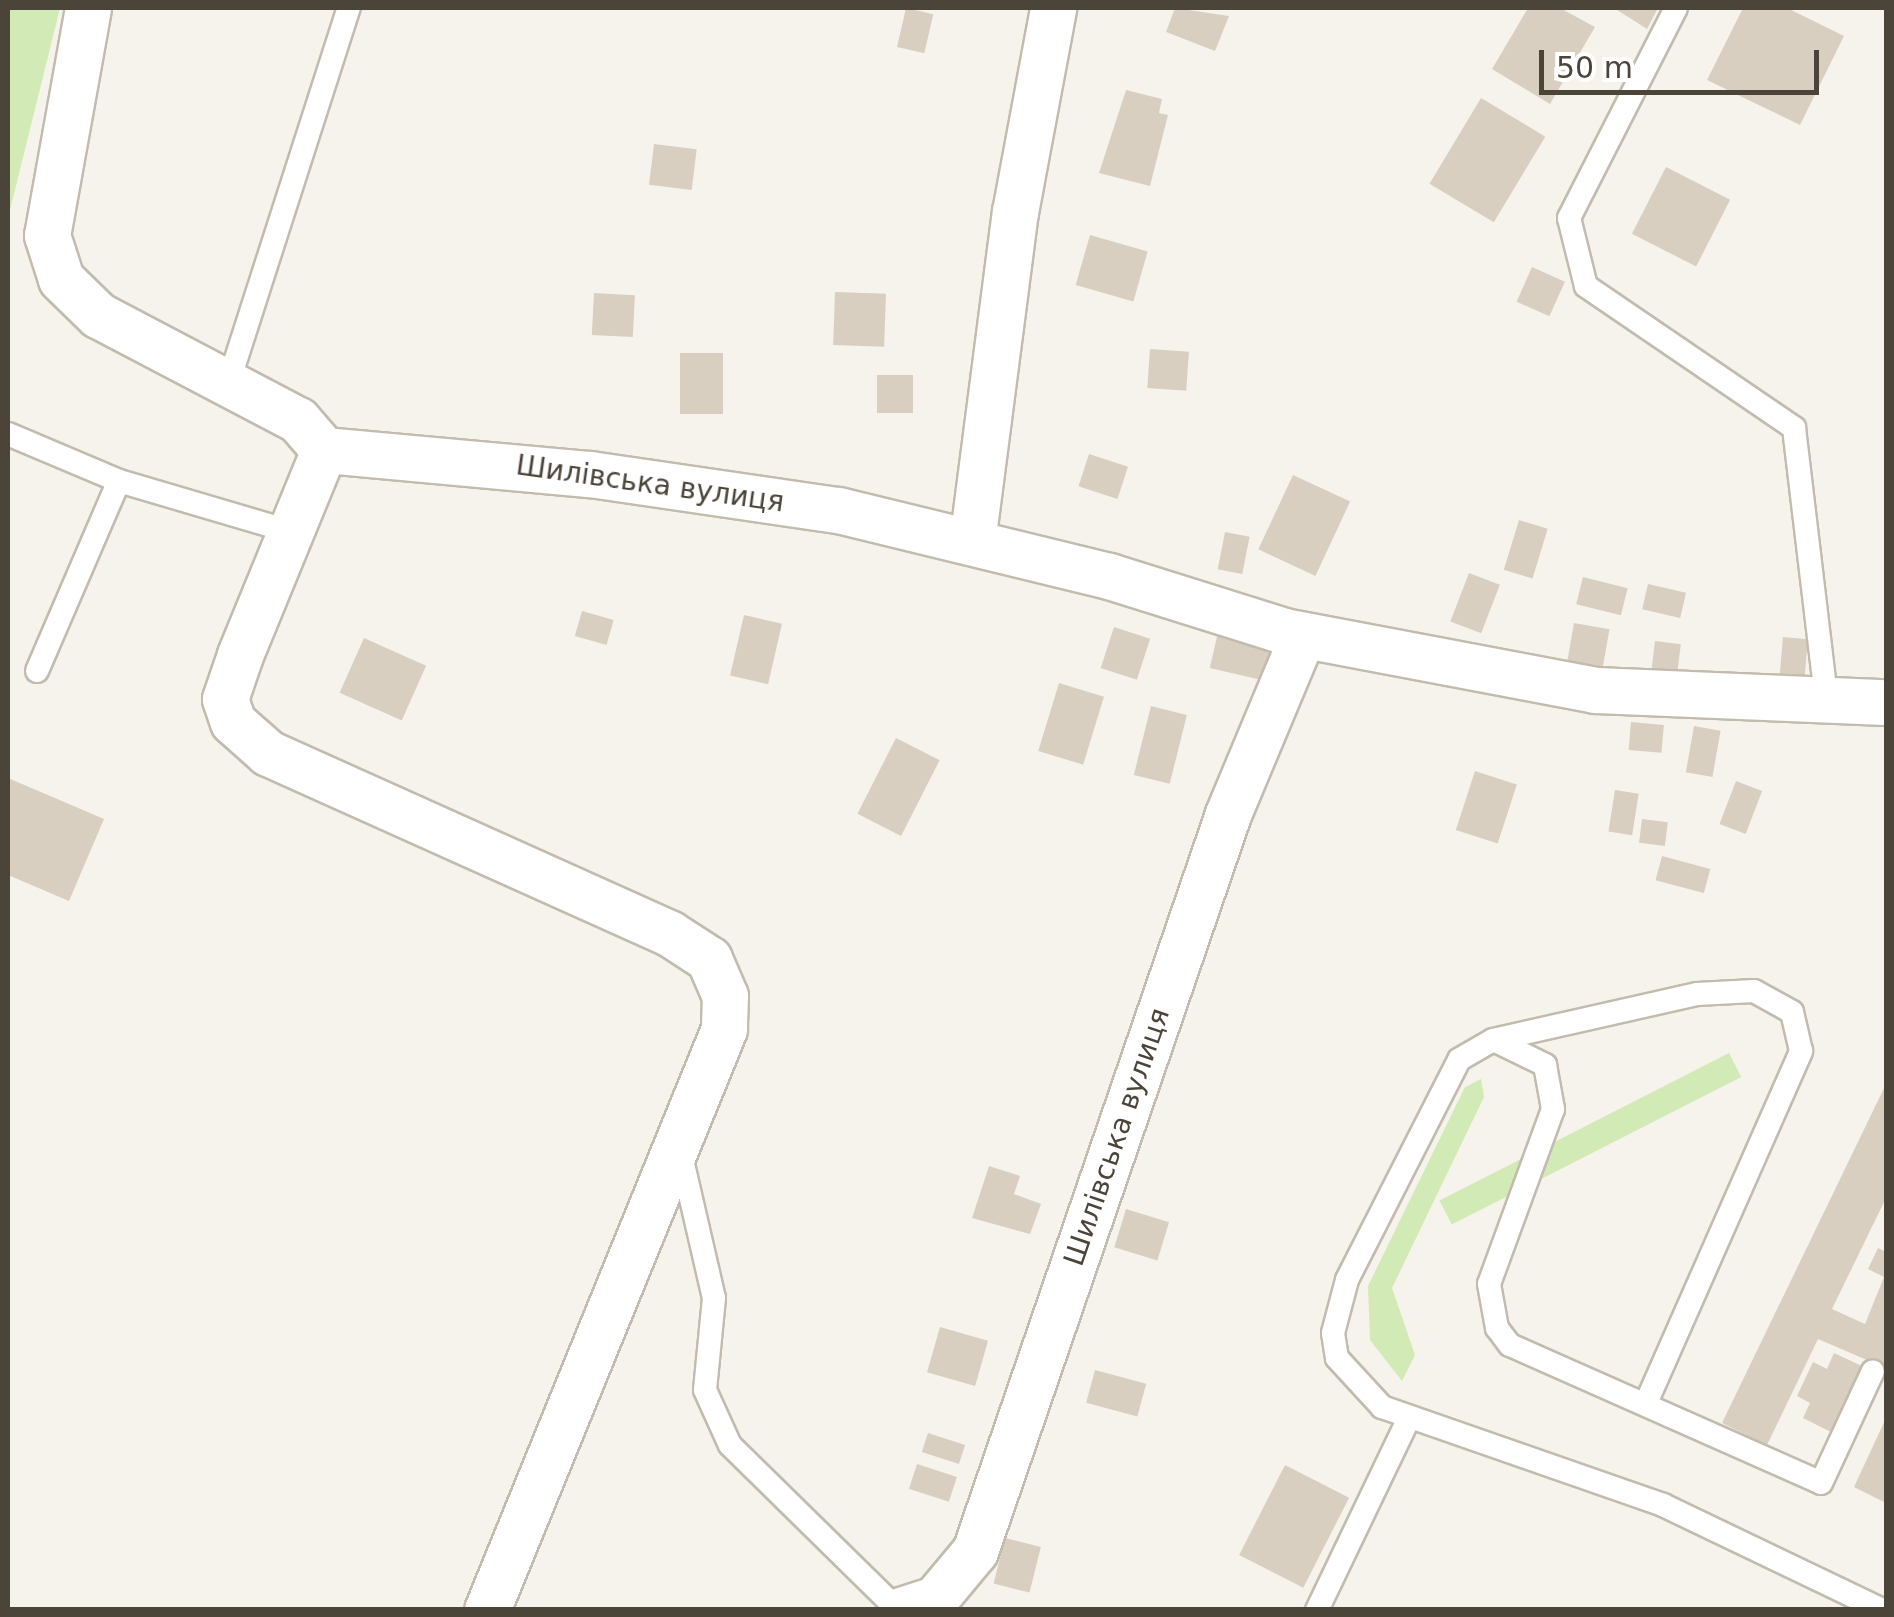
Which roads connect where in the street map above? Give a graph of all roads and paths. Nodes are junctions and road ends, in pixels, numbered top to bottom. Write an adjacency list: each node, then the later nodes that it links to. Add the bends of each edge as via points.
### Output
1 (88, 8): 5 (street, via 47,235 60,279 98,315)
2 (349, 8): 5 (lane)
3 (1053, 8): 10 (street, via 1015,212)
4 (1676, 8): 13 (lane, via 1570,218 1586,286 1794,428)
5 (228, 384): 7 (street, via 298,420)
6 (8, 434): 8 (lane)
7 (324, 450): 9 (street); 10 (street, Шилівська вулиця, via 590,474 838,510)
8 (119, 481): 9 (lane); 12 (lane)
9 (289, 531): 16 (street, via 226,699 233,722 268,753 669,932 709,960 725,996 724,1029)
10 (972, 542): 11 (street, Шилівська вулиця)
11 (1303, 635): 13 (street, Шилівська вулиця, via 1596,690); 21 (street, Шилівська вулиця, via 1228,814 976,1552 935,1598)
12 (36, 671)
13 (1826, 698): 14 (street, Шилівська вулиця)
14 (1886, 702)
15 (1493, 1040): 18 (lane, via 1546,1065 1553,1109 1493,1263 1497,1328 1530,1356); 18 (lane, via 1730,990 1773,998 1802,1030 1793,1074); 19 (lane, via 1459,1060 1441,1088 1338,1308 1333,1332 1346,1376)
16 (678, 1137): 20 (street); 21 (lane, via 714,1298 705,1390 730,1444)
17 (1872, 1371): 18 (lane, via 1821,1483)
18 (1646, 1403)
19 (1409, 1418): 22 (lane); 23 (lane, via 1663,1505)
20 (488, 1610)
21 (899, 1610)
22 (1317, 1610)
23 (1882, 1610)

